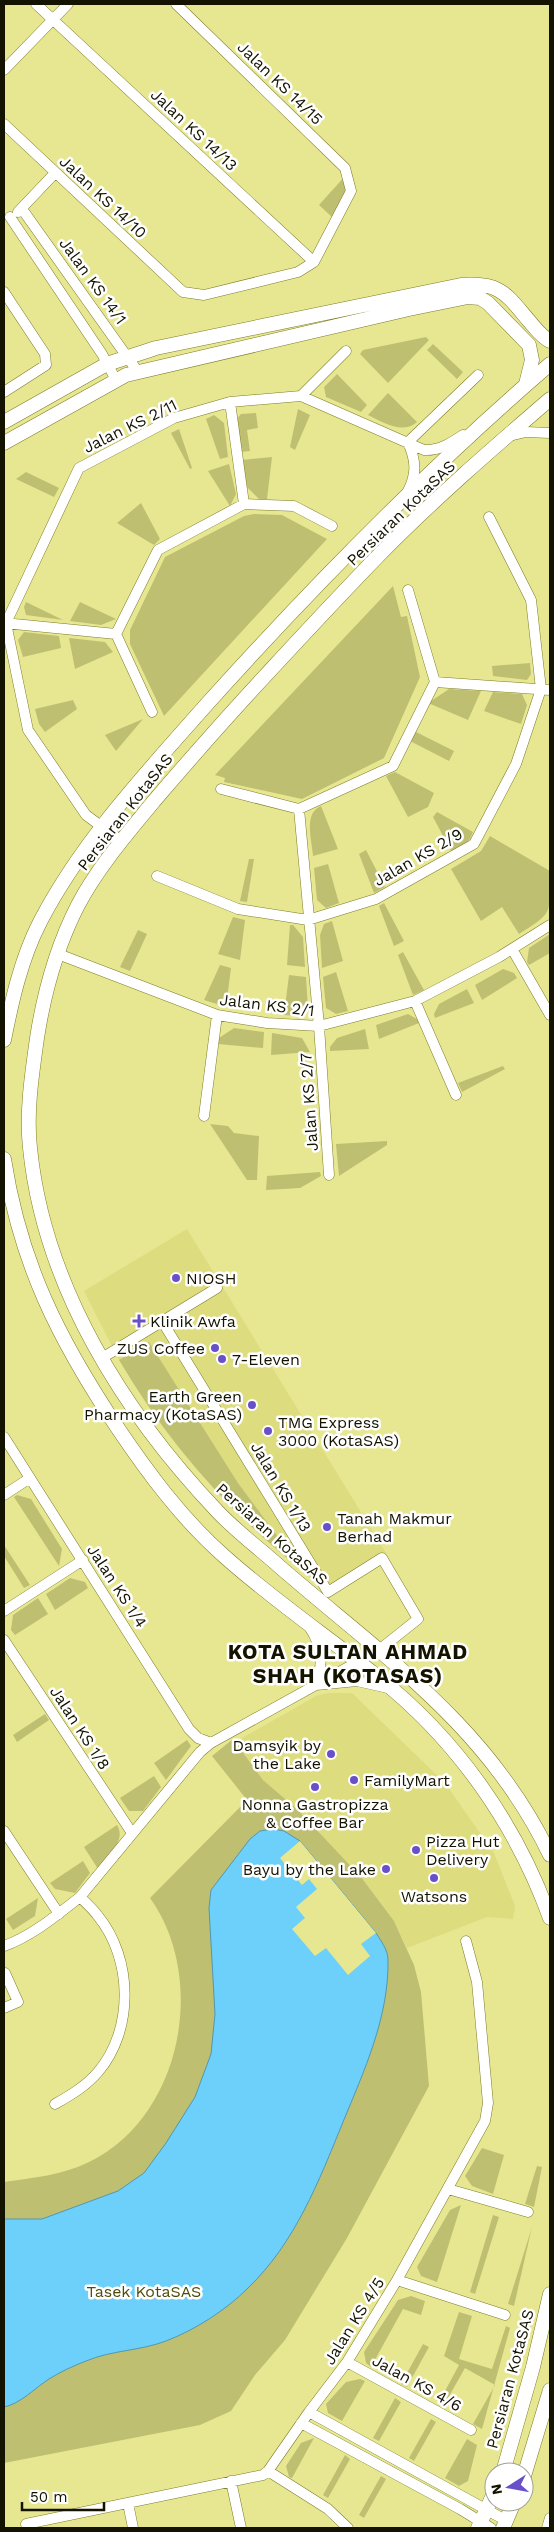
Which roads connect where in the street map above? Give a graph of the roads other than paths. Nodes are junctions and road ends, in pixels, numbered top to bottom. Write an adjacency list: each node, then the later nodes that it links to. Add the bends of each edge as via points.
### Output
1 (36, 4): 4 (street, Jalan KS 14/13)
2 (68, 4): 4 (street)
3 (176, 4): 10 (street, Jalan KS 14/15, via 345,168 351,191)
4 (53, 20): 5 (street); 10 (street, Jalan KS 14/13)
5 (4, 70)
6 (4, 124): 7 (street, Jalan KS 14/10)
7 (55, 173): 8 (street); 10 (street, Jalan KS 14/10, via 183,292 204,295 298,272)
8 (22, 209): 9 (street); 14 (street, Jalan KS 14/1)
9 (7, 219): 15 (street, Jalan KS 14/1)
10 (314, 262)
11 (4, 292): 21 (street, via 45,354 46,365)
12 (550, 341): 14 (main road, via 500,291 492,286 472,284)
13 (346, 351): 22 (street)
14 (128, 356): 15 (main road); 17 (street, Jalan KS 14/1)
15 (107, 364): 19 (street, Jalan KS 14/1); 25 (main road)
16 (550, 364): 20 (main road, Persiaran KotaSAS)
17 (138, 372): 19 (main road); 20 (main road, via 409,308 474,296 488,302 529,345 532,360)
18 (478, 375): 29 (street)
19 (116, 380): 30 (main road)
20 (526, 384): 26 (main road, Persiaran KotaSAS)
21 (4, 392)
22 (302, 396): 24 (street, Jalan KS 2/11); 29 (street, Jalan KS 2/11)
23 (550, 399): 28 (main road, Persiaran KotaSAS)
24 (230, 402): 32 (street); 36 (street, Jalan KS 2/11, via 174,418 78,468)
25 (4, 422)
26 (481, 424): 29 (street, Jalan KS 2/11, via 432,451); 31 (main road, Persiaran KotaSAS)
27 (550, 433): 28 (street, via 526,432)
28 (509, 436): 44 (main road, Persiaran KotaSAS, via 382,552 214,731)
29 (408, 442): 31 (street, via 416,470)
30 (4, 443)
31 (405, 497): 43 (main road, Persiaran KotaSAS, via 311,589 182,732)
32 (244, 504): 34 (street, via 294,506); 37 (street, via 158,550)
33 (489, 517): 39 (street, Jalan KS 2/9, via 531,600)
34 (332, 526)
35 (408, 590): 38 (street)
36 (5, 623): 37 (street); 43 (street, via 28,730 86,815)
37 (116, 634): 40 (street)
38 (435, 682): 39 (street); 42 (street, via 392,766)
39 (546, 689): 46 (street, Jalan KS 2/9, via 516,764 474,844 376,899)
40 (152, 712)
41 (221, 789): 42 (street)
42 (299, 808): 46 (street, Jalan KS 2/7)
43 (102, 827): 44 (street); 54 (main road, Persiaran KotaSAS, via 40,924 23,962)
44 (121, 841): 49 (main road, Persiaran KotaSAS, via 78,904)
45 (157, 876): 46 (street, Jalan KS 2/9, via 238,909)
46 (308, 920): 53 (street, Jalan KS 2/7)
47 (550, 925): 48 (street, Jalan KS 2/1)
48 (512, 949): 50 (street, Jalan KS 2/1); 51 (street)
49 (58, 954): 52 (street, Jalan KS 2/1); 62 (main road, Persiaran KotaSAS, via 40,1017 29,1114 29,1144 47,1233 78,1313)
50 (415, 1001): 53 (street, Jalan KS 2/1); 55 (street)
51 (550, 1015)
52 (217, 1016): 53 (street, Jalan KS 2/1); 56 (street)
53 (319, 1026): 58 (street, Jalan KS 2/7)
54 (4, 1040)
55 (456, 1095)
56 (204, 1116)
57 (4, 1159): 59 (main road)
58 (329, 1175)
59 (7, 1194): 68 (main road, via 27,1255 58,1329 80,1372 126,1441 177,1507 216,1548)
60 (216, 1288): 61 (street)
61 (162, 1321): 62 (street); 70 (street, Jalan KS 1/13, via 328,1592 382,1558 418,1619)
62 (102, 1358): 70 (main road, Persiaran KotaSAS, via 144,1425 220,1514)
63 (4, 1437): 64 (street, Jalan KS 1/4)
64 (30, 1478): 65 (street); 66 (street, Jalan KS 1/4)
65 (4, 1495)
66 (83, 1560): 67 (street); 74 (street, Jalan KS 1/4, via 189,1729 198,1738)
67 (4, 1611)
68 (301, 1618): 71 (main road); 72 (street, via 321,1648 321,1670)
69 (4, 1640): 76 (street, Jalan KS 1/8)
70 (380, 1650): 71 (street); 77 (main road, Persiaran KotaSAS, via 438,1702 481,1747 526,1809)
71 (357, 1662): 72 (street); 73 (main road)
72 (316, 1685): 73 (street, via 357,1681); 74 (street)
73 (392, 1689): 80 (main road, via 448,1742 492,1801 530,1868)
74 (211, 1743): 76 (street)
75 (4, 1830): 79 (street)
76 (132, 1833): 78 (street)
77 (550, 1855)
78 (80, 1897): 79 (street); 85 (street, via 98,1916 113,1944 124,1978 124,2008 119,2036 103,2066 84,2086)
79 (58, 1914): 82 (street)
80 (550, 1918)
81 (466, 1941): 86 (street, Jalan KS 4/5, via 477,1982 488,2113)
82 (4, 1946)
83 (5, 1973): 84 (street, via 18,2002)
84 (4, 2008)
85 (55, 2104)
86 (448, 2189): 87 (street); 88 (street, Jalan KS 4/5)
87 (528, 2212)
88 (397, 2280): 90 (street); 91 (street, Jalan KS 4/5)
89 (550, 2294): 96 (main road, Persiaran KotaSAS)
90 (504, 2315)
91 (347, 2362): 93 (street, Jalan KS 4/5); 95 (street, Jalan KS 4/6)
92 (550, 2390): 97 (main road)
93 (309, 2412): 94 (street, Jalan KS 4/5); 103 (street)
94 (301, 2423): 98 (street, Jalan KS 4/5); 103 (street)
95 (472, 2430)
96 (506, 2462)
97 (528, 2462)
98 (268, 2472): 99 (street); 108 (street, via 328,2509)
99 (231, 2481): 100 (street); 107 (street)
100 (128, 2503): 105 (street); 106 (street)
101 (510, 2512): 104 (main road)
102 (550, 2518): 109 (street)
103 (484, 2522): 104 (street)
104 (505, 2525)
105 (26, 2526)
106 (134, 2528)
107 (241, 2528)
108 (348, 2528)
109 (546, 2528)

